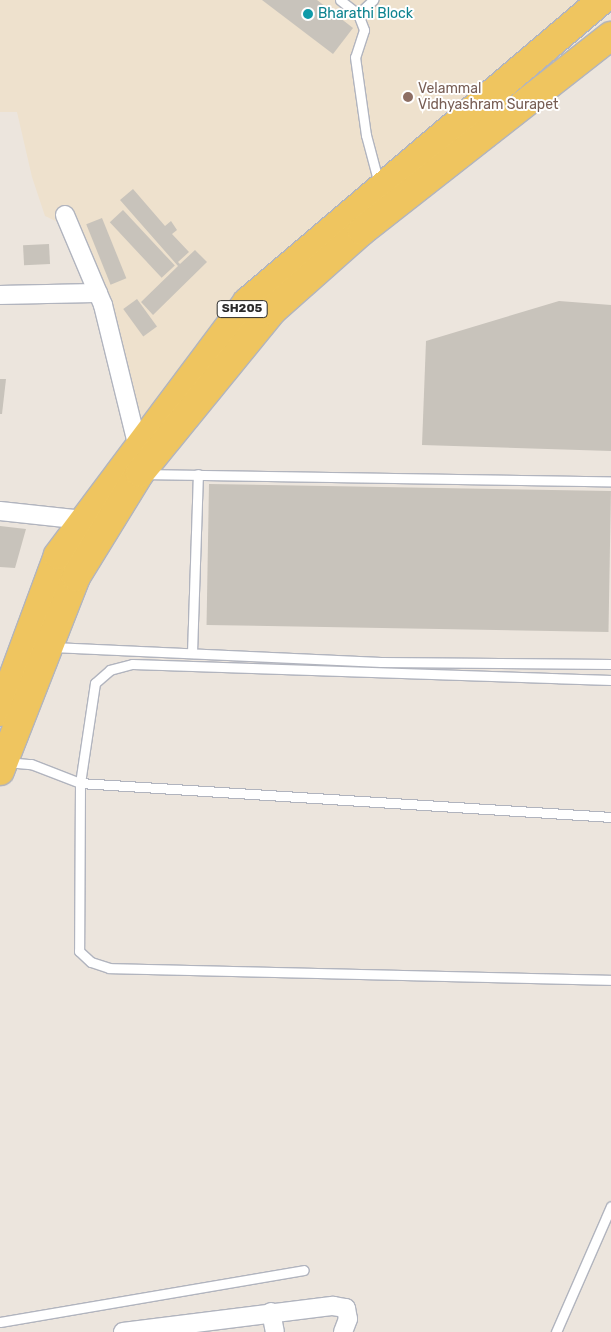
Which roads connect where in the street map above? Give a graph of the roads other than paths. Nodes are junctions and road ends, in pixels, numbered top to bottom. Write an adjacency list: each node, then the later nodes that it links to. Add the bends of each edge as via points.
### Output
1 (340, 0): 4 (lane)
2 (372, 0): 4 (lane)
3 (602, 0): 6 (main road)
4 (358, 14): 6 (lane, via 364,30 355,57 366,134)
5 (611, 36): 6 (main road)
6 (389, 196): 10 (main road, via 272,311)
7 (65, 215): 8 (street)
8 (98, 293): 9 (street); 10 (street)
9 (0, 295)
10 (139, 461): 11 (lane); 14 (main road); 15 (main road, via 76,577)
11 (198, 474): 12 (lane); 16 (lane)
12 (611, 481)
13 (0, 510): 14 (street)
14 (84, 520): 19 (main road, via 51,568)
15 (46, 647): 16 (lane); 20 (main road)
16 (192, 653): 17 (lane, via 381,662)
17 (611, 664)
18 (611, 680): 21 (lane, via 132,664 110,670 95,683)
19 (0, 712)
20 (1, 765): 21 (lane, via 32,764)
21 (80, 783): 22 (lane); 23 (lane, via 79,951 100,965 109,968)
22 (611, 817)
23 (611, 980)
24 (611, 1206): 32 (lane)
25 (304, 1270): 27 (lane)
26 (270, 1312): 28 (street); 30 (street); 31 (street, via 333,1306 346,1308 348,1319)
27 (0, 1322)
28 (179, 1328): 29 (street)
29 (124, 1332)
30 (275, 1332)
31 (343, 1332)
32 (556, 1332)

